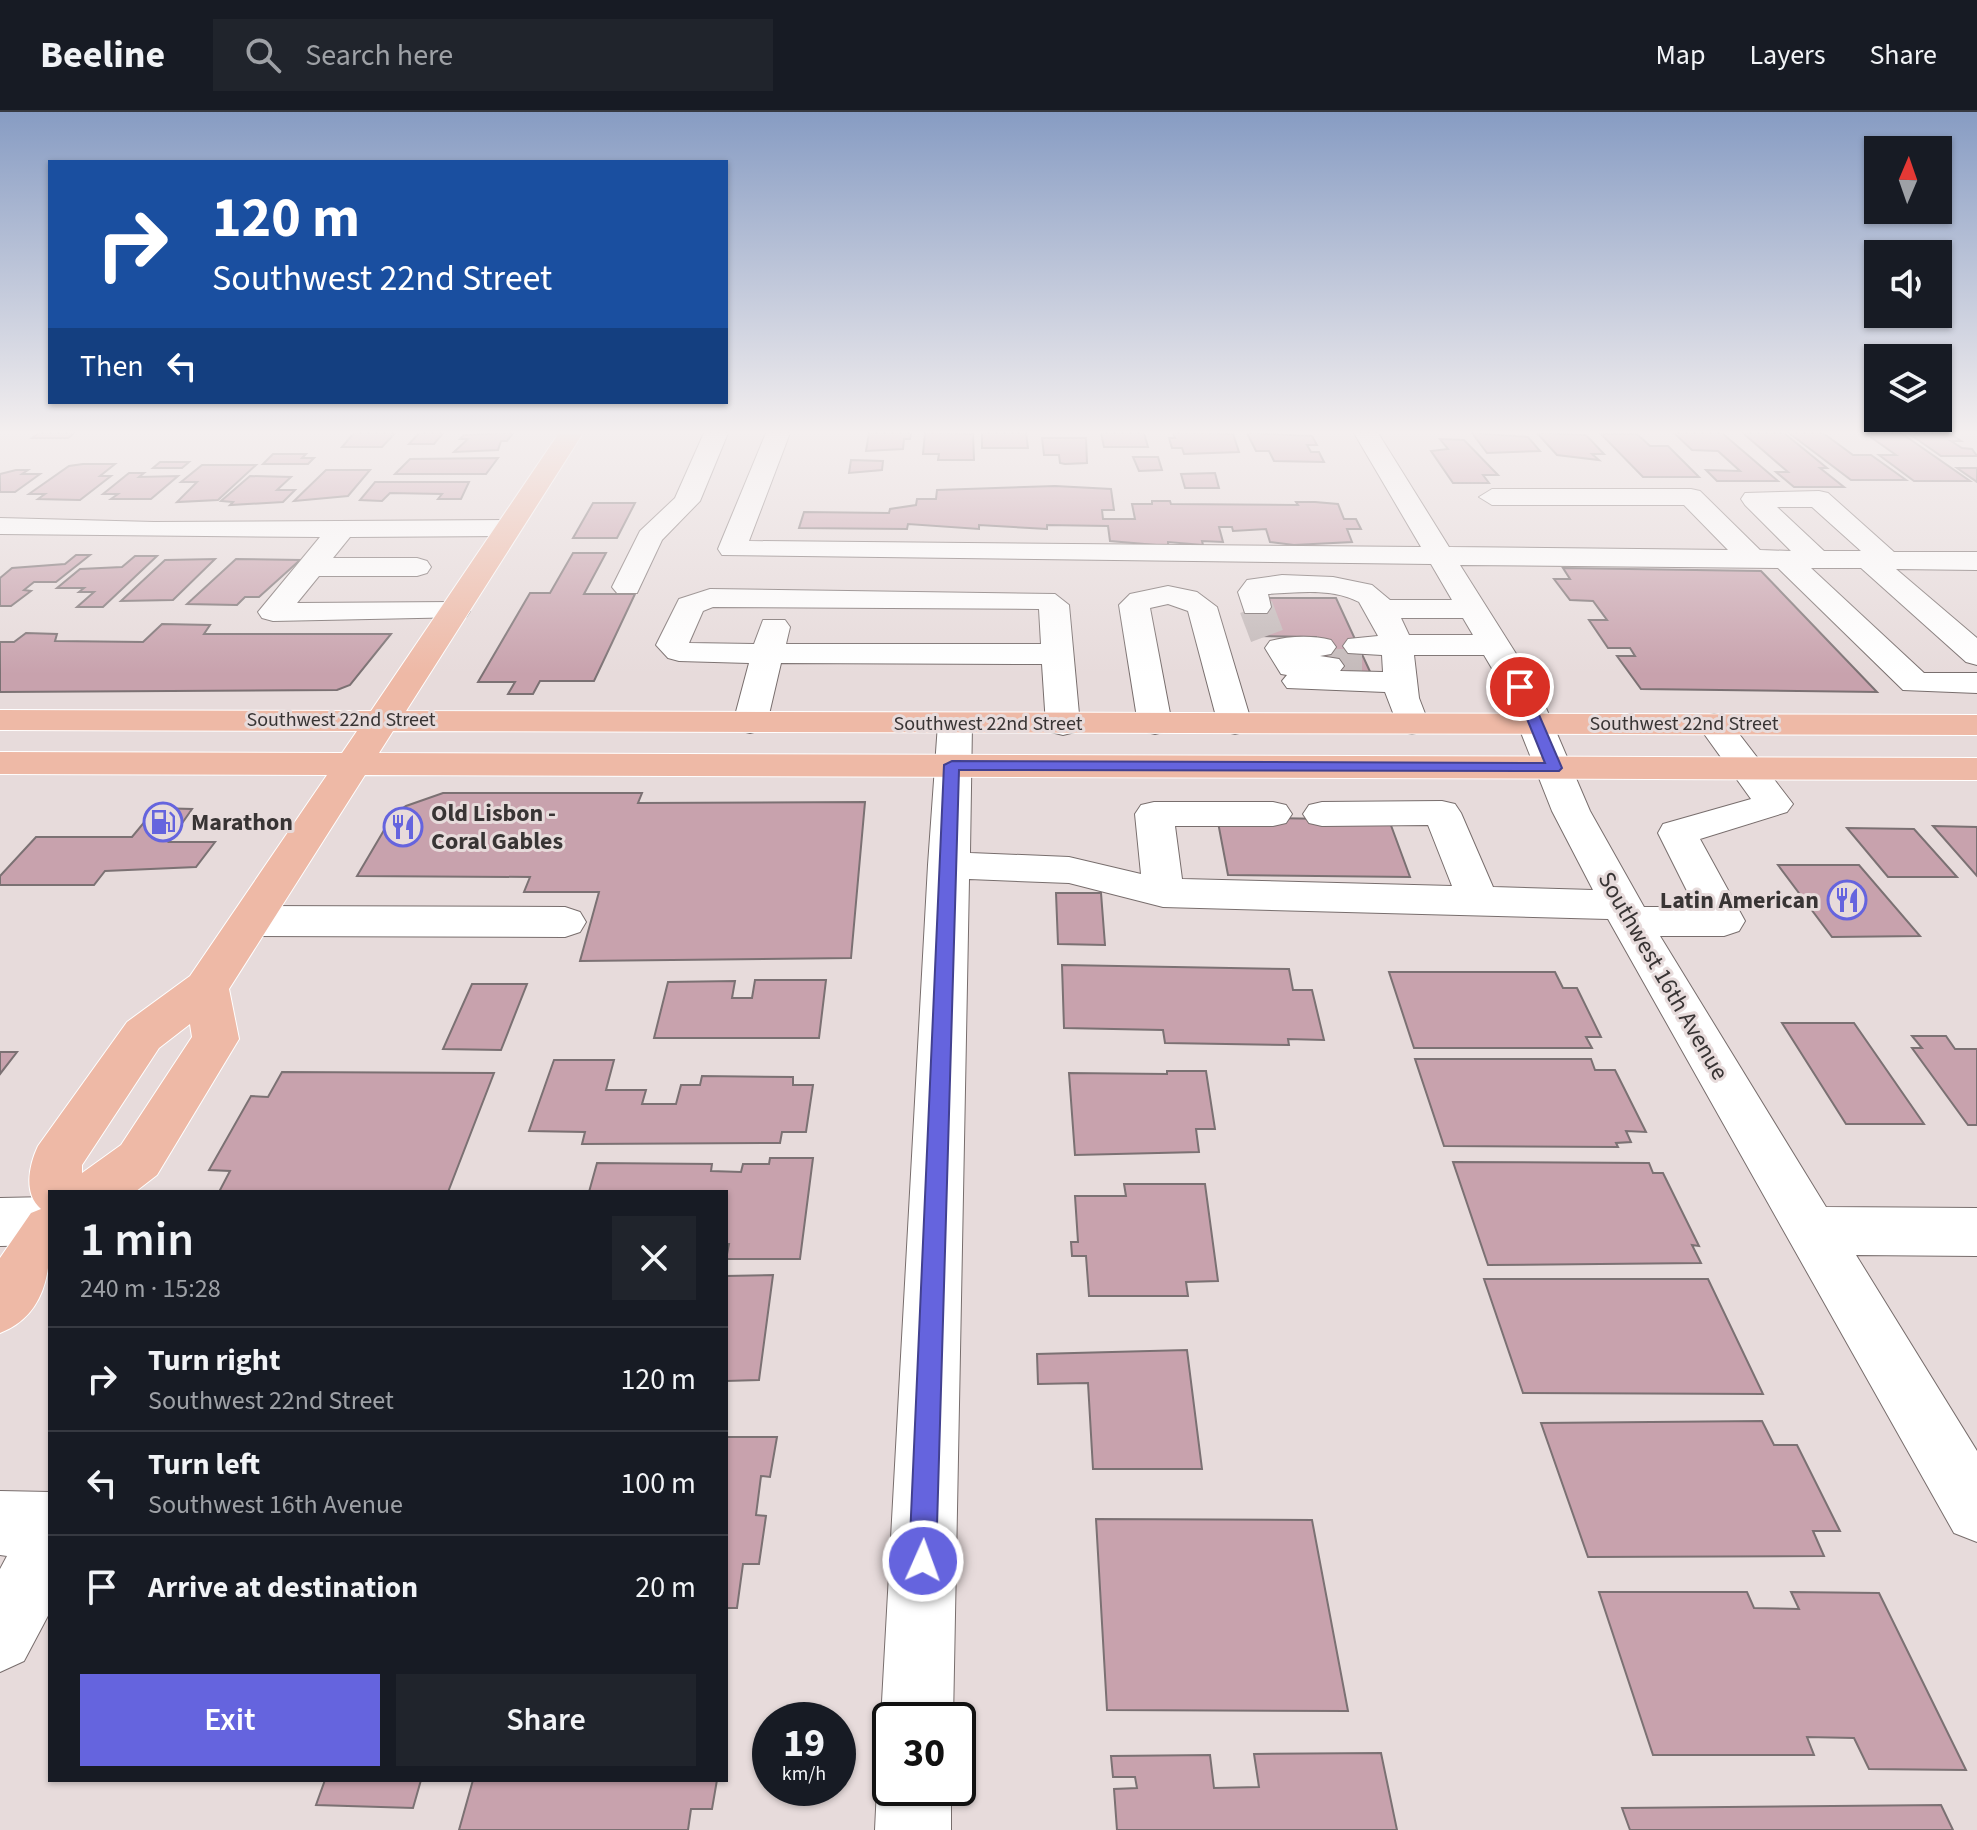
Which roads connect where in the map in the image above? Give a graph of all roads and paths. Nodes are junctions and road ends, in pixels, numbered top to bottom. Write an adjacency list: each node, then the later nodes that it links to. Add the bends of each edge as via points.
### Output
1 (518, 513): 12 (main road)
2 (674, 513): 25 (street, via 650,537)
3 (746, 513): 14 (street, via 732,549)
4 (1414, 513): 14 (street, Southwest 16th Avenue)
5 (1503, 513): 15 (street)
6 (1576, 513): 16 (street)
7 (1641, 513): 17 (street)
8 (1707, 513): 18 (street)
9 (1769, 513): 20 (street)
10 (1833, 513): 21 (street)
11 (0, 526): 13 (street)
12 (508, 528): 13 (street); 30 (main road)
13 (342, 529): 23 (street)
14 (1439, 554): 15 (street); 29 (street, Southwest 16th Avenue)
15 (1535, 557): 16 (street)
16 (1614, 558): 17 (street)
17 (1680, 558): 18 (street)
18 (1754, 560): 19 (street)
19 (1786, 560): 20 (street); 36 (street, via 1915,683)
20 (1818, 561): 21 (street)
21 (1879, 561): 22 (street); 34 (street)
22 (1971, 566)
23 (309, 567): 24 (street); 30 (street, via 273,612)
24 (417, 567)
25 (627, 587)
26 (781, 597): 32 (street); 32 (street, via 697,600 672,645 691,653); 33 (street, via 1031,597 1054,605)
27 (1256, 607): 28 (street, via 1257,586 1273,584 1361,591)
28 (1381, 609): 29 (street); 35 (street)
29 (1473, 609): 31 (street, Southwest 16th Avenue)
30 (455, 611): 37 (main road)
31 (1495, 645): 35 (street); 40 (street, Southwest 16th Avenue)
32 (767, 654): 33 (street); 39 (street)
33 (1058, 654): 47 (street)
34 (1977, 655)
35 (1385, 661): 44 (street, via 1298,658); 45 (street)
36 (1977, 683)
37 (385, 719): 38 (main road, Southwest 22nd Street); 39 (main road, Southwest 22nd Street); 49 (main road)
38 (0, 720)
39 (750, 723): 41 (main road, Southwest 22nd Street)
40 (1537, 723): 45 (main road, Southwest 22nd Street); 46 (main road, Southwest 22nd Street); 52 (street, Southwest 16th Avenue)
41 (955, 724): 47 (main road, Southwest 22nd Street); 51 (street)
42 (1155, 724): 43 (main road, Southwest 22nd Street); 43 (street, via 1134,605 1152,596 1187,598 1202,607); 47 (main road, Southwest 22nd Street)
43 (1235, 724): 44 (main road, Southwest 22nd Street)
44 (1312, 724): 45 (main road, Southwest 22nd Street)
45 (1412, 724)
46 (1714, 724): 48 (main road, Southwest 22nd Street); 53 (street)
47 (1063, 725)
48 (1977, 725)
49 (355, 762): 50 (main road, Southwest 22nd Street); 51 (main road, Southwest 22nd Street); 61 (main road)
50 (0, 763)
51 (952, 765): 52 (main road, Southwest 22nd Street); 57 (street)
52 (1554, 768): 53 (main road, Southwest 22nd Street); 60 (street, Southwest 16th Avenue)
53 (1748, 768): 54 (main road, Southwest 22nd Street); 60 (street, via 1774,804 1677,833 1724,921)
54 (1977, 769)
55 (1273, 814): 58 (street, via 1154,814)
56 (1322, 814): 59 (street, via 1442,813)
57 (948, 865): 58 (street, via 1069,870); 77 (street)
58 (1163, 893): 59 (street)
59 (1478, 901): 60 (street)
60 (1625, 913): 68 (street, Southwest 16th Avenue)
61 (251, 921): 62 (street); 63 (main road)
62 (565, 922)
63 (206, 988): 64 (main road, via 143,1035 56,1161); 65 (main road, via 216,1039 139,1160)
64 (56, 1190)
65 (99, 1190)
66 (48, 1221): 67 (street)
67 (0, 1222)
68 (1814, 1231): 69 (street); 72 (street, Southwest 16th Avenue)
69 (1977, 1232)
70 (48, 1233): 71 (main road)
71 (0, 1306)
72 (1977, 1510)
73 (0, 1523): 74 (street)
74 (48, 1524)
75 (48, 1548): 76 (street)
76 (0, 1637)
77 (918, 1702)
78 (914, 1806): 79 (street)
79 (913, 1830)

